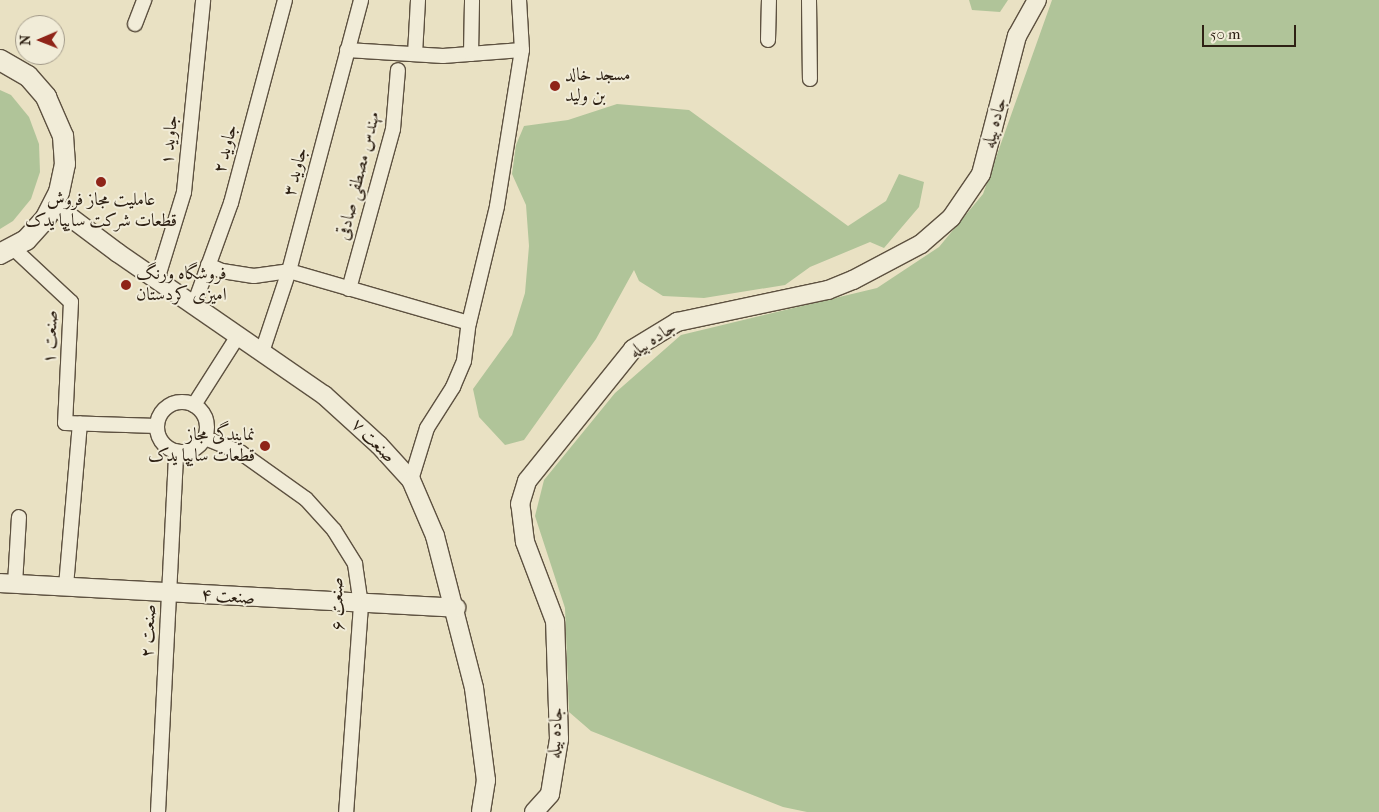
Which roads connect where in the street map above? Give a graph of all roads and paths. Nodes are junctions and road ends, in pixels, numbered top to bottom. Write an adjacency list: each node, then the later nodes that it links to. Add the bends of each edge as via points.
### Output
1 (144, 0): 11 (street)
2 (203, 0): 24 (street, جاوید ۱, via 184,192)
3 (285, 0): 22 (street, جاوید ۲, via 231,203)
4 (361, 0): 13 (street, جاوید ۳)
5 (418, 0): 15 (street)
6 (472, 0): 16 (street)
7 (519, 0): 14 (street)
8 (769, 0): 12 (street)
9 (809, 0): 19 (street)
10 (1037, 0): 45 (street, جاده بیله, via 1017,36 982,174 951,218 921,244 854,280 828,290 677,322 633,349 527,480 520,504 525,542 555,621 559,739 550,794)
11 (135, 24)
12 (768, 40)
13 (348, 50): 15 (street); 23 (street, جاوید ۳)
14 (522, 50): 16 (street); 27 (street, via 497,206)
15 (415, 54): 16 (street)
16 (471, 54)
17 (0, 60): 20 (main road, via 38,86 59,122 65,164)
18 (398, 70): 25 (street, مهندس مصطفی صادقی, via 393,129)
19 (810, 79)
20 (54, 205): 21 (main road, via 36,229); 24 (street, صنعت ۷)
21 (4, 254): 31 (street, صنعت ۱, via 71,302 65,423)
22 (208, 265): 23 (street, via 222,271 254,276); 26 (street, جاوید ۲)
23 (289, 271): 25 (street); 29 (street, جاوید ۳)
24 (157, 280): 26 (street, صنعت ۷)
25 (349, 289): 27 (street)
26 (194, 305): 28 (street, صنعت ۷)
27 (469, 324): 35 (street, via 464,361 427,428)
28 (238, 336): 29 (street, صنعت ۷); 30 (street)
29 (262, 352): 35 (street, صنعت ۷, via 324,395 379,445)
30 (194, 405): 32 (street, via 173,404 160,415); 33 (street, via 207,421)
31 (80, 424): 32 (street); 38 (street)
32 (157, 426): 34 (street, via 160,439)
33 (205, 438): 34 (street, via 194,449); 40 (street, صنعت ۶, via 240,452 306,499 334,530 355,564)
34 (176, 451): 39 (street, صنعت ۲)
35 (411, 480): 41 (street, صنعت ۷, via 435,536)
36 (18, 517): 37 (street)
37 (7, 583): 38 (street, صنعت ۴)
38 (66, 586): 39 (street, صنعت ۴)
39 (170, 593): 40 (street, صنعت ۴); 42 (street, صنعت ۲)
40 (361, 605): 41 (street, صنعت ۴); 43 (street, صنعت ۶)
41 (456, 608): 44 (street, صنعت ۷, via 474,688 486,780)
42 (158, 812)
43 (346, 812)
44 (481, 812)
45 (534, 812)

